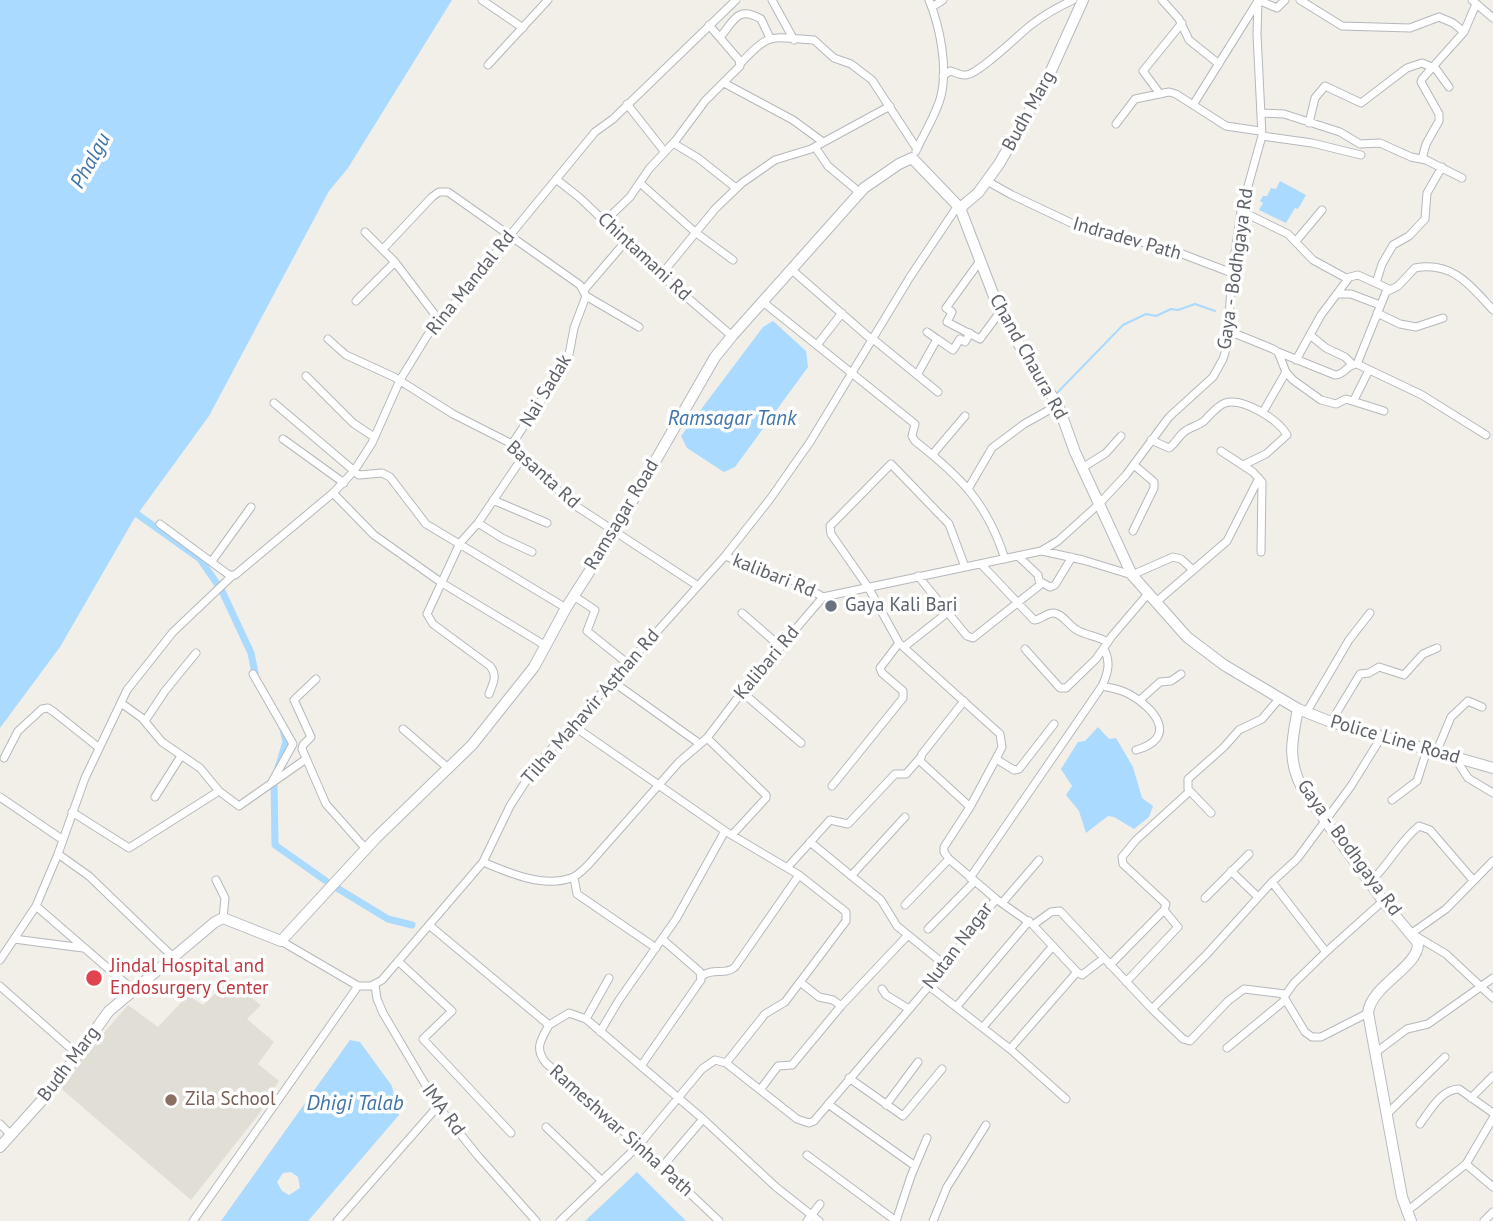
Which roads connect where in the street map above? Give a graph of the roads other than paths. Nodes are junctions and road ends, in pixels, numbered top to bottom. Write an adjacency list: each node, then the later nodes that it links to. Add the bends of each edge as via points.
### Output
1 (482, 0): 17 (street)
2 (548, 0): 17 (street)
3 (736, 0): 16 (street, Rina Mandal Rd)
4 (772, 0): 21 (street)
5 (943, 0): 13 (street)
6 (1073, 0): 26 (street, via 1041,18 971,74 950,71)
7 (1083, 0): 47 (street, Budh Marg, via 1045,84)
8 (1162, 0): 15 (street)
9 (1258, 0): 10 (street, via 1277,8); 23 (street); 33 (street, Gaya - Bodhgaya Rd)
10 (1285, 0)
11 (1300, 0): 18 (street, via 1342,26 1410,28 1439,17)
12 (1474, 2): 14 (street); 18 (street)
13 (930, 4): 26 (street, via 940,39)
14 (1493, 18)
15 (1182, 23): 23 (street, via 1189,40); 29 (street, via 1143,71)
16 (709, 25): 19 (street); 30 (street, Rina Mandal Rd)
17 (523, 29): 24 (street)
18 (1464, 32): 25 (street)
19 (720, 37): 20 (street, via 736,17 747,14 761,19); 22 (street)
20 (770, 38): 21 (street); 22 (street)
21 (794, 40): 32 (street, via 814,40 834,58 851,64 876,85)
22 (741, 63): 27 (street)
23 (1219, 64): 31 (street)
24 (488, 65)
25 (1433, 67): 28 (street); 34 (street, via 1422,63 1407,68 1361,103 1325,86 1315,98); 43 (street, via 1421,82 1439,121)
26 (943, 76): 41 (street, via 939,102)
27 (724, 83): 37 (street, via 793,120); 38 (street)
28 (1449, 88)
29 (1160, 94): 31 (street, via 1172,93); 35 (street, via 1131,102)
30 (628, 104): 40 (street); 46 (street, Rina Mandal Rd, via 596,132)
31 (1194, 105): 36 (street, via 1230,128)
32 (890, 106): 37 (street); 41 (street)
33 (1261, 113): 34 (street, via 1279,113); 36 (street, Gaya - Bodhgaya Rd)
34 (1309, 123): 43 (street, via 1360,144 1380,143)
35 (1116, 124)
36 (1261, 134): 42 (street); 53 (street, Gaya - Bodhgaya Rd)
37 (823, 142): 39 (street)
38 (673, 143): 40 (street); 49 (street)
39 (815, 147): 49 (street, via 775,160); 50 (street, via 828,166)
40 (664, 151): 48 (street)
41 (914, 154): 50 (street, Ramsagar Road); 51 (street)
42 (1361, 155)
43 (1422, 159): 44 (street)
44 (1442, 167): 45 (street); 68 (street, via 1427,193 1425,219 1393,245)
45 (1462, 178)
46 (556, 179): 54 (street, Chintamani Rd); 57 (street, Rina Mandal Rd)
47 (987, 181): 51 (street, Budh Marg); 65 (street, Indradev Path, via 1086,230 1164,247)
48 (640, 183): 54 (street); 56 (street)
49 (736, 188): 56 (street)
50 (859, 192): 64 (street, Ramsagar Road)
51 (958, 208): 62 (street, Chand Chaura Rd); 87 (street, Tilha Mahavir Asthan Rd)
52 (1322, 210): 58 (street)
53 (1241, 211): 58 (street); 65 (street, Gaya - Bodhgaya Rd)
54 (605, 221): 59 (street, Chintamani Rd)
55 (365, 232): 60 (street)
56 (695, 232): 61 (street); 66 (street)
57 (511, 235): 60 (street, via 444,191 432,197); 70 (street); 79 (street, Rina Mandal Rd)
58 (1296, 241): 67 (street, via 1313,260)
59 (626, 242): 66 (street, Chintamani Rd); 70 (street, Nai Sadak)
60 (383, 249): 63 (street)
61 (733, 260)
62 (980, 261): 76 (street, Chand Chaura Rd); 83 (street, via 946,308 952,312 947,322)
63 (395, 262): 72 (street); 79 (street)
64 (792, 270): 73 (street, Ramsagar Road); 77 (street)
65 (1232, 273): 81 (street, Gaya - Bodhgaya Rd)
66 (662, 275): 85 (street, Chintamani Rd)
67 (1348, 279): 68 (street, via 1358,275); 71 (street)
68 (1376, 283): 69 (street)
69 (1390, 289): 74 (street); 75 (street, via 1415,268 1436,269 1468,282)
70 (585, 293): 80 (street); 111 (street, Nai Sadak, via 568,360)
71 (1337, 294): 74 (street, via 1351,294); 84 (street)
72 (356, 300)
73 (763, 302): 85 (street, Ramsagar Road); 89 (street)
74 (1379, 309): 78 (street, via 1400,324 1416,327); 92 (street)
75 (1493, 310)
76 (1000, 312): 83 (street, via 980,339); 102 (street, Chand Chaura Rd)
77 (842, 313): 87 (street); 89 (street)
78 (1443, 318)
79 (439, 320): 98 (street, Rina Mandal Rd)
80 (639, 327)
81 (1229, 331): 90 (street); 110 (street, Gaya - Bodhgaya Rd, via 1217,372 1169,417)
82 (927, 332): 88 (street)
83 (970, 333): 88 (street, via 965,342 960,339 956,352)
84 (1310, 335): 91 (street); 92 (street)
85 (732, 336): 130 (street, Ramsagar Road)
86 (328, 339): 98 (street, Basanta Rd, via 346,355)
87 (873, 339): 95 (street, Tilha Mahavir Asthan Rd); 96 (street)
88 (937, 340): 96 (street)
89 (817, 345): 95 (street)
90 (1278, 352): 91 (street); 94 (street)
91 (1296, 360): 92 (street, via 1335,375)
92 (1354, 364): 93 (street)
93 (1369, 370): 100 (street); 106 (street, via 1422,395)
94 (1286, 372): 100 (street, via 1324,401); 104 (street)
95 (853, 373): 113 (street, via 912,421 913,438); 135 (street, Tilha Mahavir Asthan Rd, via 770,499)
96 (917, 375): 99 (street)
97 (306, 376): 108 (street, via 353,423)
98 (400, 380): 108 (street, Rina Mandal Rd); 111 (street, Basanta Rd)
99 (938, 392)
100 (1354, 401): 103 (street)
101 (274, 403): 118 (street)
102 (1058, 404): 117 (street, Chand Chaura Rd); 121 (street, via 992,448)
103 (1384, 411)
104 (1263, 412): 110 (street, via 1229,402 1185,431 1169,448); 116 (street, via 1287,435 1266,454)
105 (965, 416): 113 (street)
106 (1486, 435)
107 (1121, 436): 117 (street, via 1106,453)
108 (374, 437): 118 (street, Rina Mandal Rd)
109 (283, 439): 120 (street)
110 (1152, 440): 115 (street, Gaya - Bodhgaya Rd)
111 (512, 444): 114 (street, Basanta Rd)
112 (1221, 451): 116 (street)
113 (932, 454): 121 (street)
114 (522, 458): 123 (street); 130 (street, Basanta Rd, via 558,492)
115 (1134, 465): 124 (street, Gaya - Bodhgaya Rd); 129 (street, via 1154,482 1154,488)
116 (1243, 465): 119 (street)
117 (1082, 468): 124 (street, Chand Chaura Rd)
118 (354, 471): 120 (street, Rina Mandal Rd); 131 (street, via 360,476 382,473 390,477 423,521)
119 (1259, 478): 134 (street, via 1263,486); 142 (street, via 1227,541)
120 (344, 482): 122 (street, Rina Mandal Rd)
121 (968, 489): 138 (street, via 992,524)
122 (333, 493): 144 (street, Rina Mandal Rd); 147 (street, via 365,527)
123 (493, 500): 126 (street); 127 (street)
124 (1099, 504): 132 (street, Kalibari Rd); 143 (street)
125 (251, 508): 139 (street)
126 (478, 523): 131 (street); 133 (street)
127 (547, 523)
128 (160, 524): 139 (street)
129 (1133, 531)
130 (614, 533): 148 (street, Basanta Rd); 150 (street, Ramsagar Road)
131 (460, 543): 147 (street); 154 (street)
132 (1041, 551): 136 (street, Kalibari Rd); 137 (street)
133 (532, 552)
134 (1261, 552)
135 (724, 556): 148 (street, Tilha Mahavir Asthan Rd); 151 (street, kalibari Rd, via 797,582)
136 (1018, 556): 138 (street, Kalibari Rd); 146 (street)
137 (1072, 557): 143 (street); 146 (street, via 1055,585)
138 (1005, 559): 140 (street, Kalibari Rd)
139 (212, 561): 144 (street)
140 (981, 564): 141 (street, Kalibari Rd); 153 (street)
141 (964, 567): 145 (street, Kalibari Rd); 149 (street, via 949,524 891,464 830,526)
142 (1193, 570): 143 (street, via 1173,557); 152 (street)
143 (1132, 575): 152 (street)
144 (232, 576): 176 (street, Rina Mandal Rd, via 173,632)
145 (918, 576): 149 (street, Kalibari Rd); 155 (street)
146 (1041, 582): 153 (street)
147 (442, 583): 160 (street); 172 (street, via 427,617 495,672)
148 (698, 586): 165 (street, Tilha Mahavir Asthan Rd)
149 (868, 587): 151 (street, Kalibari Rd); 158 (street)
150 (574, 596): 154 (street, Ramsagar Road); 165 (street, via 595,610 587,631)
151 (823, 597): 161 (street, Kalibari Rd)
152 (1151, 599): 159 (street); 173 (street, via 1187,637)
153 (1018, 604): 155 (street, via 974,638); 159 (street, via 1034,620 1056,613 1079,632 1096,635)
154 (566, 608): 160 (street, Ramsagar Road)
155 (947, 612): 158 (street)
156 (743, 613): 161 (street)
157 (1370, 613): 178 (street)
158 (901, 645): 175 (street); 200 (street, via 880,668 903,691 903,698)
159 (1106, 645): 163 (street, via 1063,689); 170 (street, via 1108,669)
160 (546, 646): 196 (street, Ramsagar Road, via 484,732)
161 (781, 647): 171 (street, Kalibari Rd)
162 (1437, 648): 180 (street, via 1423,654 1404,675 1379,667 1360,674)
163 (1025, 649)
164 (196, 653): 179 (street)
165 (627, 663): 169 (street, Tilha Mahavir Asthan Rd)
166 (253, 674): 198 (street, via 293,744)
167 (1181, 674): 174 (street, via 1160,682)
168 (316, 679): 194 (street, via 294,702 311,737 302,747)
169 (612, 681): 182 (street, Tilha Mahavir Asthan Rd); 185 (street)
170 (1102, 686): 174 (street); 228 (street)
171 (742, 692): 185 (street, Kalibari Rd); 186 (street)
172 (489, 694)
173 (1279, 699): 178 (street); 202 (street, via 1262,719 1239,730 1188,779)
174 (1140, 700): 188 (street, via 1155,715 1160,730 1155,742)
175 (964, 701): 192 (street); 195 (street, via 1000,734 1002,747)
176 (121, 703): 179 (street); 187 (street, Rina Mandal Rd)
177 (1482, 707): 189 (street, via 1466,702 1453,714)
178 (1302, 711): 180 (street, Police Line Road); 211 (street, Gaya - Bodhgaya Rd, via 1292,743 1295,773)
179 (145, 721): 190 (street)
180 (1331, 722): 184 (street, Police Line Road)
181 (1054, 724): 195 (street, via 1019,769)
182 (572, 725): 199 (street); 221 (street, Tilha Mahavir Asthan Rd, via 522,786)
183 (403, 729): 196 (street)
184 (1382, 736): 189 (street, Police Line Road); 211 (street)
185 (704, 741): 199 (street, Kalibari Rd); 212 (street, via 766,794)
186 (801, 743)
187 (98, 747): 191 (street, via 48,708 18,731); 208 (street, Rina Mandal Rd)
188 (1136, 750)
189 (1432, 751): 193 (street, Police Line Road); 206 (street, via 1417,780)
190 (181, 756): 201 (street, via 200,768); 205 (street)
191 (4, 758)
192 (920, 758): 207 (street); 214 (street, via 906,774 895,774 848,824 830,820)
193 (1455, 758): 197 (street, Police Line Road); 203 (street, via 1468,778)
194 (306, 759): 198 (street); 215 (street, via 326,804)
195 (996, 759): 207 (street)
196 (448, 768): 215 (street, Ramsagar Road)
197 (1493, 768)
198 (272, 783): 201 (street, via 239,806)
199 (659, 786): 212 (street); 226 (street, Kalibari Rd)
200 (832, 786)
201 (219, 791): 208 (street, via 129,848)
202 (1190, 791): 209 (street); 238 (street, via 1122,857 1123,864 1166,904)
203 (1493, 793)
204 (0, 797): 213 (street)
205 (155, 797)
206 (1392, 800)
207 (970, 807): 218 (street, via 944,847)
208 (72, 812): 213 (street, Rina Mandal Rd)
209 (1211, 813)
210 (905, 817): 225 (street)
211 (1325, 818): 230 (street, via 1297,859); 231 (street, Gaya - Bodhgaya Rd)
212 (728, 833): 222 (street); 246 (street)
213 (63, 840): 216 (street, Rina Mandal Rd)
214 (810, 842): 222 (street); 225 (street)
215 (366, 849): 247 (street)
216 (58, 854): 237 (street, Rina Mandal Rd); 252 (street, via 89,876)
217 (1249, 854): 223 (street)
218 (949, 859): 228 (street, Nutan Nagar); 236 (street)
219 (1039, 860): 234 (street)
220 (1493, 861): 229 (street)
221 (483, 862): 226 (street, via 550,883); 241 (street, Tilha Mahavir Asthan Rd)
222 (787, 868): 224 (street)
223 (1231, 871): 232 (street); 233 (street)
224 (799, 875): 259 (street, via 732,971 710,971); 262 (street, via 848,916)
225 (851, 876): 244 (street, via 881,900)
226 (574, 878): 250 (street, via 577,894)
227 (216, 880): 239 (street, via 225,898)
228 (972, 880): 234 (street, Nutan Nagar); 242 (street)
229 (1473, 880): 231 (street, via 1430,830 1419,826); 243 (street, via 1440,915)
230 (1272, 882): 232 (street); 251 (street)
231 (1370, 882): 235 (street, Gaya - Bodhgaya Rd)
232 (1258, 897): 276 (street)
233 (1205, 898)
234 (999, 901): 240 (street); 256 (street, Nutan Nagar)
235 (1383, 901): 243 (street, Gaya - Bodhgaya Rd); 251 (street)
236 (905, 905)
237 (36, 906): 245 (street, Rina Mandal Rd); 249 (street)
238 (1164, 910): 257 (street); 263 (street, via 1178,929)
239 (223, 918): 247 (street); 252 (street, Budh Marg)
240 (1031, 923): 248 (street); 253 (street, via 1060,911); 274 (street)
241 (429, 925): 255 (street, Tilha Mahavir Asthan Rd); 279 (street)
242 (928, 929)
243 (1413, 934): 268 (street, via 1446,954); 277 (street, Gaya - Bodhgaya Rd, via 1418,943 1416,953 1375,995)
244 (908, 935): 256 (street); 273 (street)
245 (14, 939): 249 (street); 254 (street, Rina Mandal Rd)
246 (662, 939): 250 (street); 259 (street)
247 (281, 941): 266 (street)
248 (1053, 946): 258 (street); 280 (street)
249 (85, 948): 270 (street)
250 (656, 948): 281 (street)
251 (1326, 952): 271 (street)
252 (173, 957): 270 (street, Budh Marg)
253 (1104, 958): 257 (street); 258 (street, via 1087,974)
254 (0, 960)
255 (398, 961): 264 (street, Tilha Mahavir Asthan Rd); 307 (street, via 453,1011 423,1039)
256 (944, 965): 267 (street, Nutan Nagar)
257 (1110, 965): 263 (street)
258 (1077, 972): 283 (street)
259 (702, 976): 289 (street)
260 (609, 978): 278 (street)
261 (1493, 978): 268 (street)
262 (800, 982): 273 (street); 288 (street, via 780,1006 765,1014)
263 (1126, 982): 276 (street)
264 (375, 985): 266 (street); 299 (street, IMA Rd, via 383,1013)
265 (0, 986): 285 (street)
266 (358, 986): 322 (street)
267 (929, 986): 274 (street); 275 (street, Nutan Nagar)
268 (1481, 987): 272 (street); 284 (street)
269 (882, 989): 275 (street)
270 (133, 990): 285 (street, Budh Marg, via 109,1011)
271 (1284, 998): 276 (street, via 1244,989 1190,1041); 277 (street, via 1312,1037 1321,1037); 282 (street)
272 (1493, 998)
273 (841, 1006): 293 (street, via 792,1065 778,1066)
274 (957, 1006): 280 (street)
275 (909, 1009): 292 (street, Nutan Nagar)
276 (1152, 1009)
277 (1368, 1013): 284 (street)
278 (586, 1019): 279 (street, via 569,1013); 281 (street)
279 (550, 1025): 310 (street, Rameshwar Sinha Path, via 539,1042 541,1057)
280 (983, 1027): 283 (street)
281 (600, 1032): 289 (street)
282 (1227, 1048)
283 (1010, 1049): 296 (street)
284 (1375, 1053): 300 (street)
285 (78, 1055): 308 (street, Budh Marg)
286 (1445, 1057): 300 (street)
287 (918, 1062): 298 (street)
288 (726, 1063): 293 (street, Nutan Nagar); 294 (street, via 708,1063)
289 (640, 1066): 294 (street)
290 (942, 1069): 298 (street, via 903,1116)
291 (1493, 1076): 295 (street)
292 (849, 1078): 297 (street, Nutan Nagar); 298 (street)
293 (760, 1090): 297 (street, Nutan Nagar, via 809,1123)
294 (679, 1097): 302 (street); 310 (street)
295 (1471, 1098): 301 (street); 303 (street, via 1459,1089 1446,1092)
296 (1066, 1100)
297 (828, 1104): 314 (street)
298 (886, 1105)
299 (438, 1106): 323 (street); 324 (street, IMA Rd)
300 (1386, 1115): 320 (street)
301 (1493, 1115): 313 (street)
302 (703, 1119): 315 (street); 321 (street)
303 (1420, 1124)
304 (0, 1125): 308 (street)
305 (986, 1125): 329 (street, via 947,1187)
306 (546, 1127): 316 (street)
307 (511, 1133)
308 (11, 1135): 311 (street, Budh Marg)
309 (927, 1138): 314 (street)
310 (639, 1145): 315 (street, Rameshwar Sinha Path); 316 (street)
311 (0, 1147)
312 (807, 1155): 328 (street)
313 (1466, 1164): 317 (street); 320 (street)
314 (915, 1166): 328 (street)
315 (662, 1167): 326 (street, Rameshwar Sinha Path)
316 (601, 1180): 325 (street)
317 (1493, 1187)
318 (820, 1204): 321 (street)
319 (1493, 1212): 330 (street)
320 (1408, 1217)
321 (809, 1218): 327 (street)
322 (193, 1221)
323 (337, 1221)
324 (536, 1221)
325 (560, 1221)
326 (719, 1221)
327 (819, 1221)
328 (896, 1221)
329 (933, 1221)
330 (1484, 1221)

